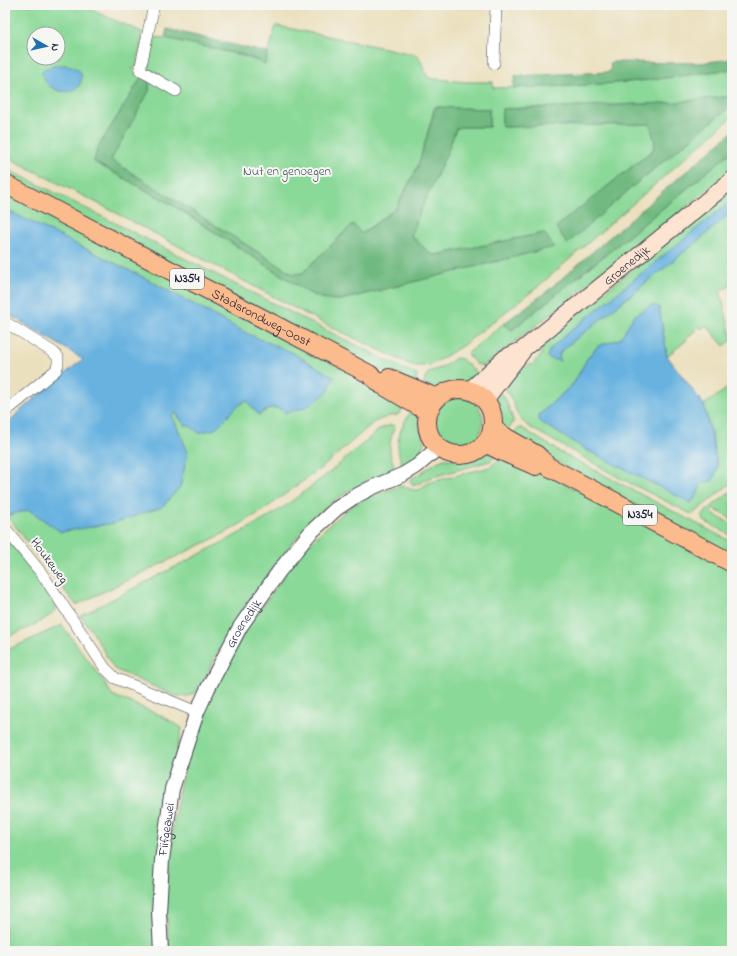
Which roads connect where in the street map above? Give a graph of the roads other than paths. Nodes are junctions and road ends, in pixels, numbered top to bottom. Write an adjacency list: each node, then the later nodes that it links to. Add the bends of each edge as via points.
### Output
1 (154, 5): 4 (street, via 140,70)
2 (496, 5): 3 (street)
3 (494, 63)
4 (176, 91)
5 (732, 180): 8 (main road, Groenedijk)
6 (5, 184): 11 (main road, Stadsrondweg-Oost / N354, via 368,374 386,377)
7 (5, 322): 12 (street, via 53,352 58,357 58,364 56,370)
8 (522, 350): 9 (main road, Groenedijk, via 506,357); 10 (main road, Groenedijk)
9 (470, 390): 10 (main road); 11 (main road, via 461,388 444,392)
10 (485, 400): 13 (main road, via 492,414)
11 (432, 405): 14 (main road, via 427,427 433,442)
12 (5, 412)
13 (489, 435): 14 (main road, via 474,452 459,455); 16 (main road, N354, via 532,465 549,467)
14 (439, 447): 17 (street, Groenedijk, via 404,474 370,488 336,509 310,533 240,627)
15 (6, 529): 17 (street, Houkeweg, via 42,574 105,668 115,678)
16 (732, 563)
17 (197, 712): 18 (street, Fiifgeawei, via 172,789 162,860 159,912)
18 (161, 951)

